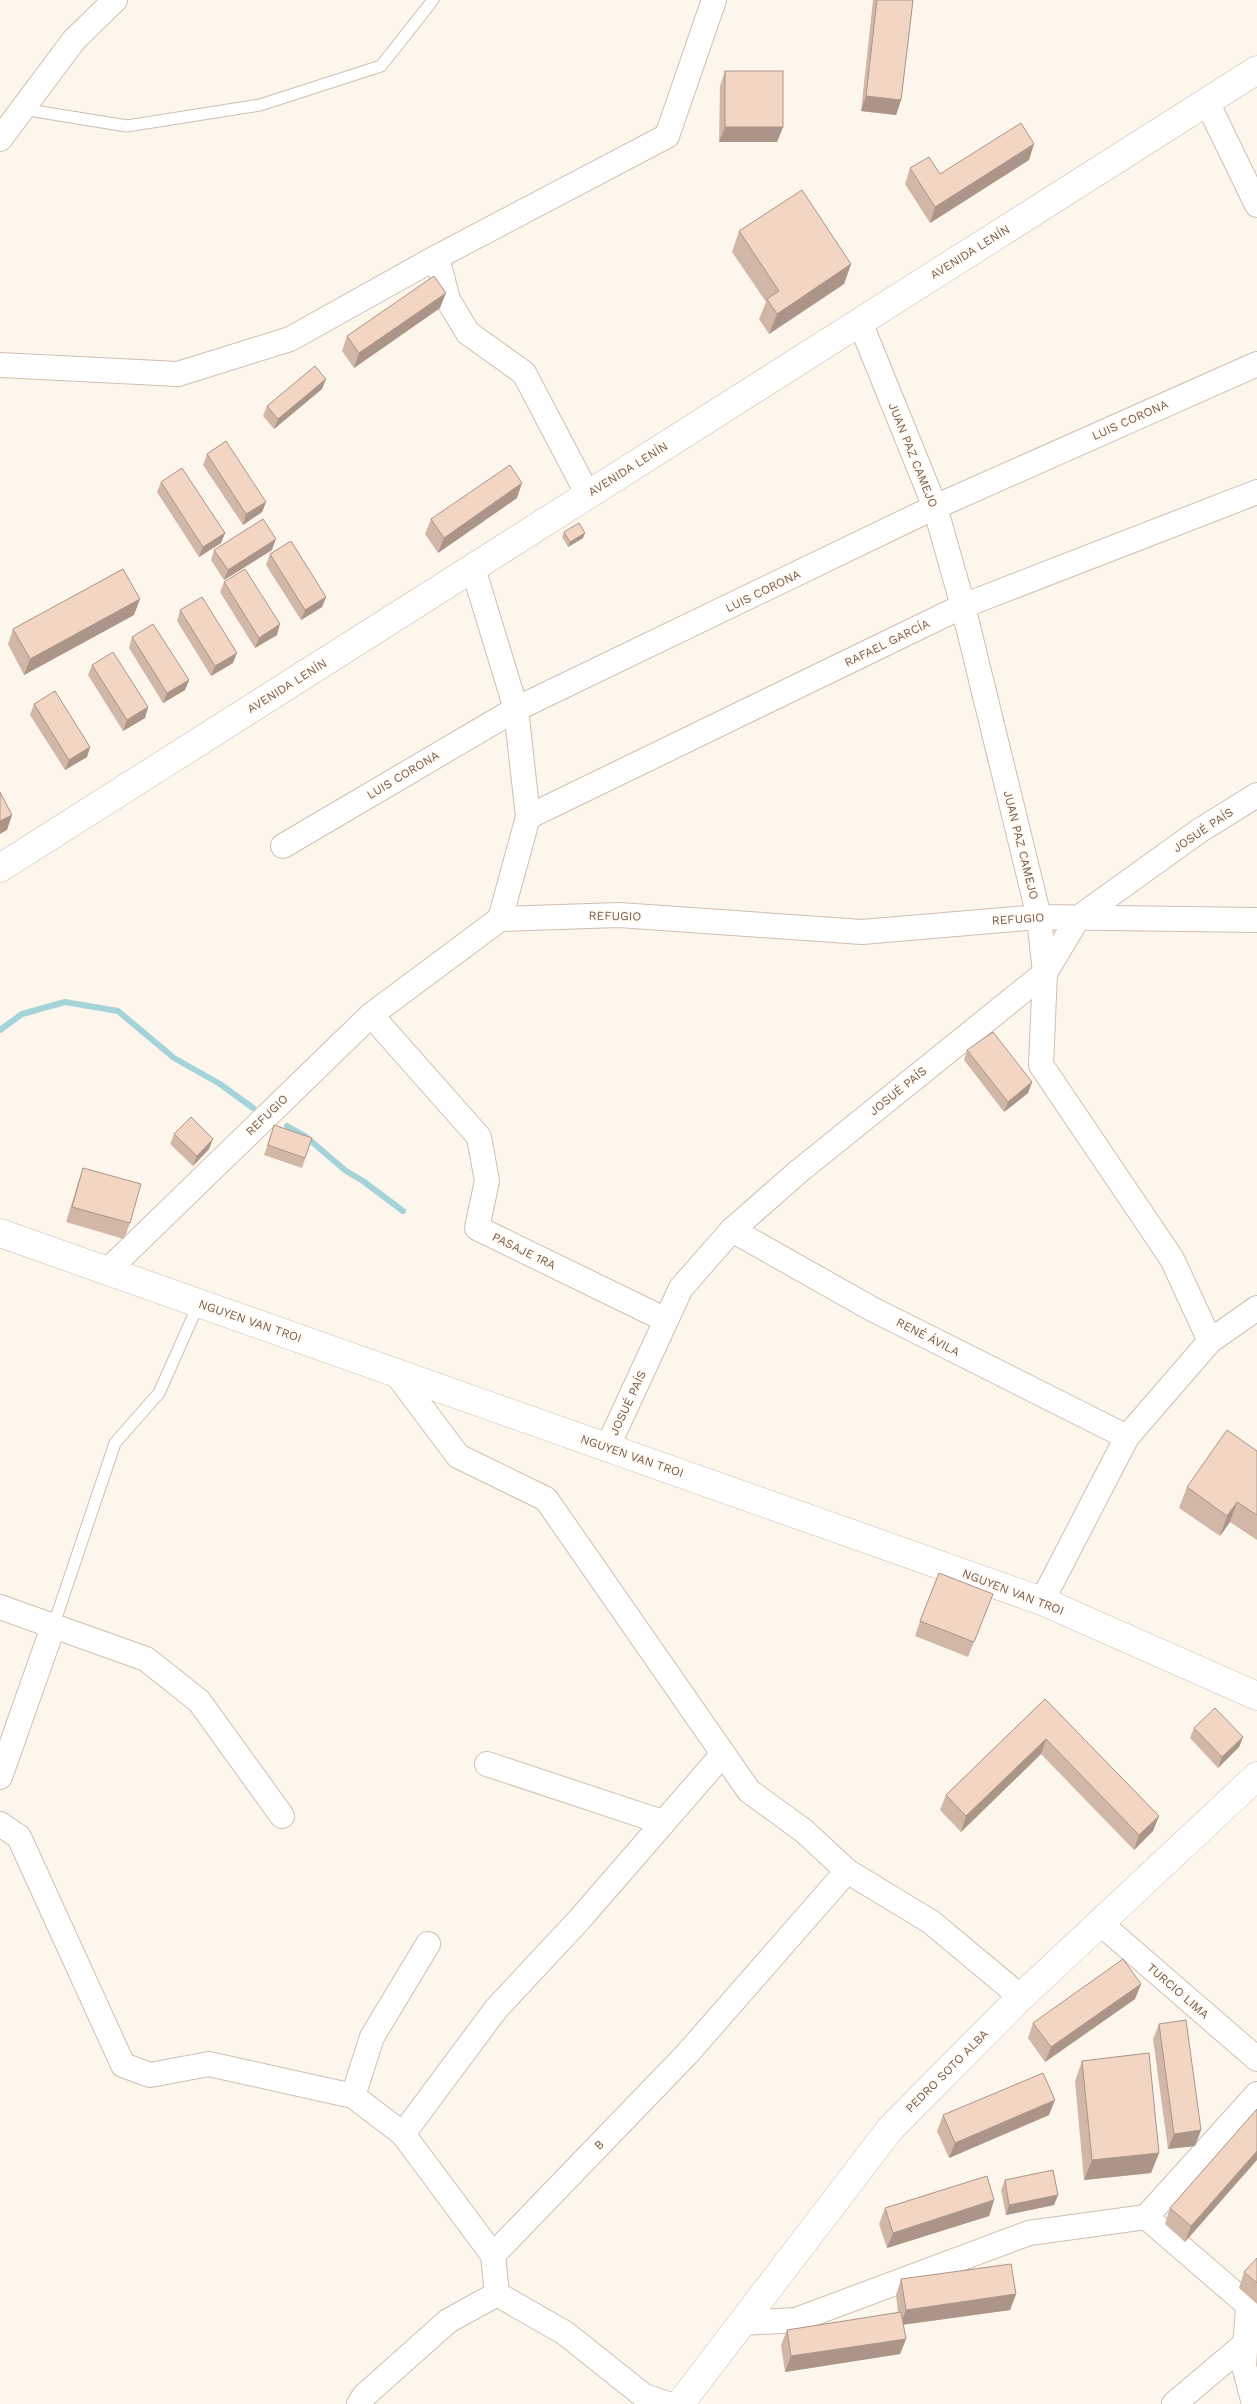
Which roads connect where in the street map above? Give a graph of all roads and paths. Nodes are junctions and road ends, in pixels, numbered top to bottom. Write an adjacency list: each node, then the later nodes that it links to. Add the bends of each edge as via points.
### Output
1 (115, 0): 6 (street, via 74,40)
2 (433, 0): 6 (lane, via 381,66 260,105 127,126)
3 (714, 0): 9 (street, via 667,136)
4 (1257, 70): 5 (street, AVENIDA LENÍN)
5 (1207, 102): 8 (street); 10 (street, AVENIDA LENÍN)
6 (22, 109): 7 (street)
7 (0, 138)
8 (1257, 205)
9 (438, 257): 12 (street, via 290,339 178,374); 14 (street, via 448,300 468,333 524,373)
10 (860, 322): 14 (street, AVENIDA LENÍN); 15 (street, JUAN PAZ CAMEJO)
11 (1257, 364): 15 (street, LUIS CORONA)
12 (0, 365)
13 (1257, 492): 17 (street, RAFAEL GARCÍA)
14 (588, 495): 16 (street, AVENIDA LENÍN)
15 (934, 507): 17 (street, JUAN PAZ CAMEJO); 18 (street, LUIS CORONA)
16 (473, 568): 18 (street); 22 (street, AVENIDA LENÍN)
17 (963, 606): 20 (street, RAFAEL GARCÍA); 23 (street, JUAN PAZ CAMEJO)
18 (516, 709): 20 (street); 21 (street, LUIS CORONA)
19 (1257, 795): 24 (street, JOSUÉ PAÍS, via 1199,831)
20 (528, 817): 25 (street)
21 (283, 846)
22 (0, 868)
23 (1039, 917): 24 (street, REFUGIO); 25 (street, REFUGIO, via 862,932 618,915); 27 (street, JUAN PAZ CAMEJO)
24 (1078, 918): 26 (street, REFUGIO); 27 (street, JOSUÉ PAÍS)
25 (500, 919): 28 (street, REFUGIO)
26 (1257, 920)
27 (1045, 973): 29 (street, JOSUÉ PAÍS, via 798,1172); 35 (street, JUAN PAZ CAMEJO, via 1040,1065 1172,1259)
28 (371, 1015): 31 (street, REFUGIO); 34 (street, PASAJE 1RA, via 479,1136 487,1181 477,1228)
29 (732, 1230): 34 (street, JOSUÉ PAÍS, via 681,1288); 37 (street, RENÉ ÁVILA, via 872,1309)
30 (0, 1233): 31 (street, NGUYEN VAN TROI)
31 (107, 1271): 32 (street, NGUYEN VAN TROI)
32 (199, 1304): 36 (street, NGUYEN VAN TROI); 41 (lane, via 159,1393 115,1443)
33 (1257, 1308): 35 (street)
34 (666, 1320): 38 (street, JOSUÉ PAÍS)
35 (1210, 1342): 37 (street)
36 (395, 1372): 38 (street, NGUYEN VAN TROI); 43 (street, via 458,1456 546,1499)
37 (1127, 1437): 39 (street)
38 (607, 1448): 39 (street, NGUYEN VAN TROI)
39 (1042, 1601): 42 (street, NGUYEN VAN TROI)
40 (0, 1607): 41 (street)
41 (53, 1627): 46 (street); 47 (street, via 146,1659 198,1701)
42 (1257, 1696)
43 (723, 1754): 48 (street); 50 (street, via 749,1791 804,1831)
44 (487, 1764): 48 (street)
45 (1257, 1776): 51 (street, PEDRO SOTO ALBA)
46 (0, 1777)
47 (282, 1816)
48 (662, 1822): 57 (street, via 579,1920 496,2009)
49 (0, 1824): 56 (street, via 19,1838 123,2065 150,2075 209,2064)
50 (847, 1870): 53 (street, via 931,1922); 59 (street, B, via 688,2054)
51 (1100, 1923): 53 (street, PEDRO SOTO ALBA); 54 (street, TURCIO LIMA)
52 (428, 1944): 56 (street, via 372,2036)
53 (1021, 1997): 61 (street, PEDRO SOTO ALBA, via 890,2129)
54 (1257, 2059)
55 (1257, 2094): 58 (street)
56 (353, 2096): 57 (street)
57 (402, 2134): 59 (street)
58 (1146, 2217): 61 (street, via 1029,2233 796,2320); 62 (street, via 1248,2305)
59 (493, 2254): 60 (street)
60 (497, 2294): 63 (street, via 565,2333 644,2396); 64 (street, via 448,2321)
61 (742, 2323): 63 (street, PEDRO SOTO ALBA)
62 (1251, 2338): 65 (street); 66 (street, via 1244,2366)
63 (682, 2402)
64 (359, 2404)
65 (1174, 2404)
66 (1254, 2404)

